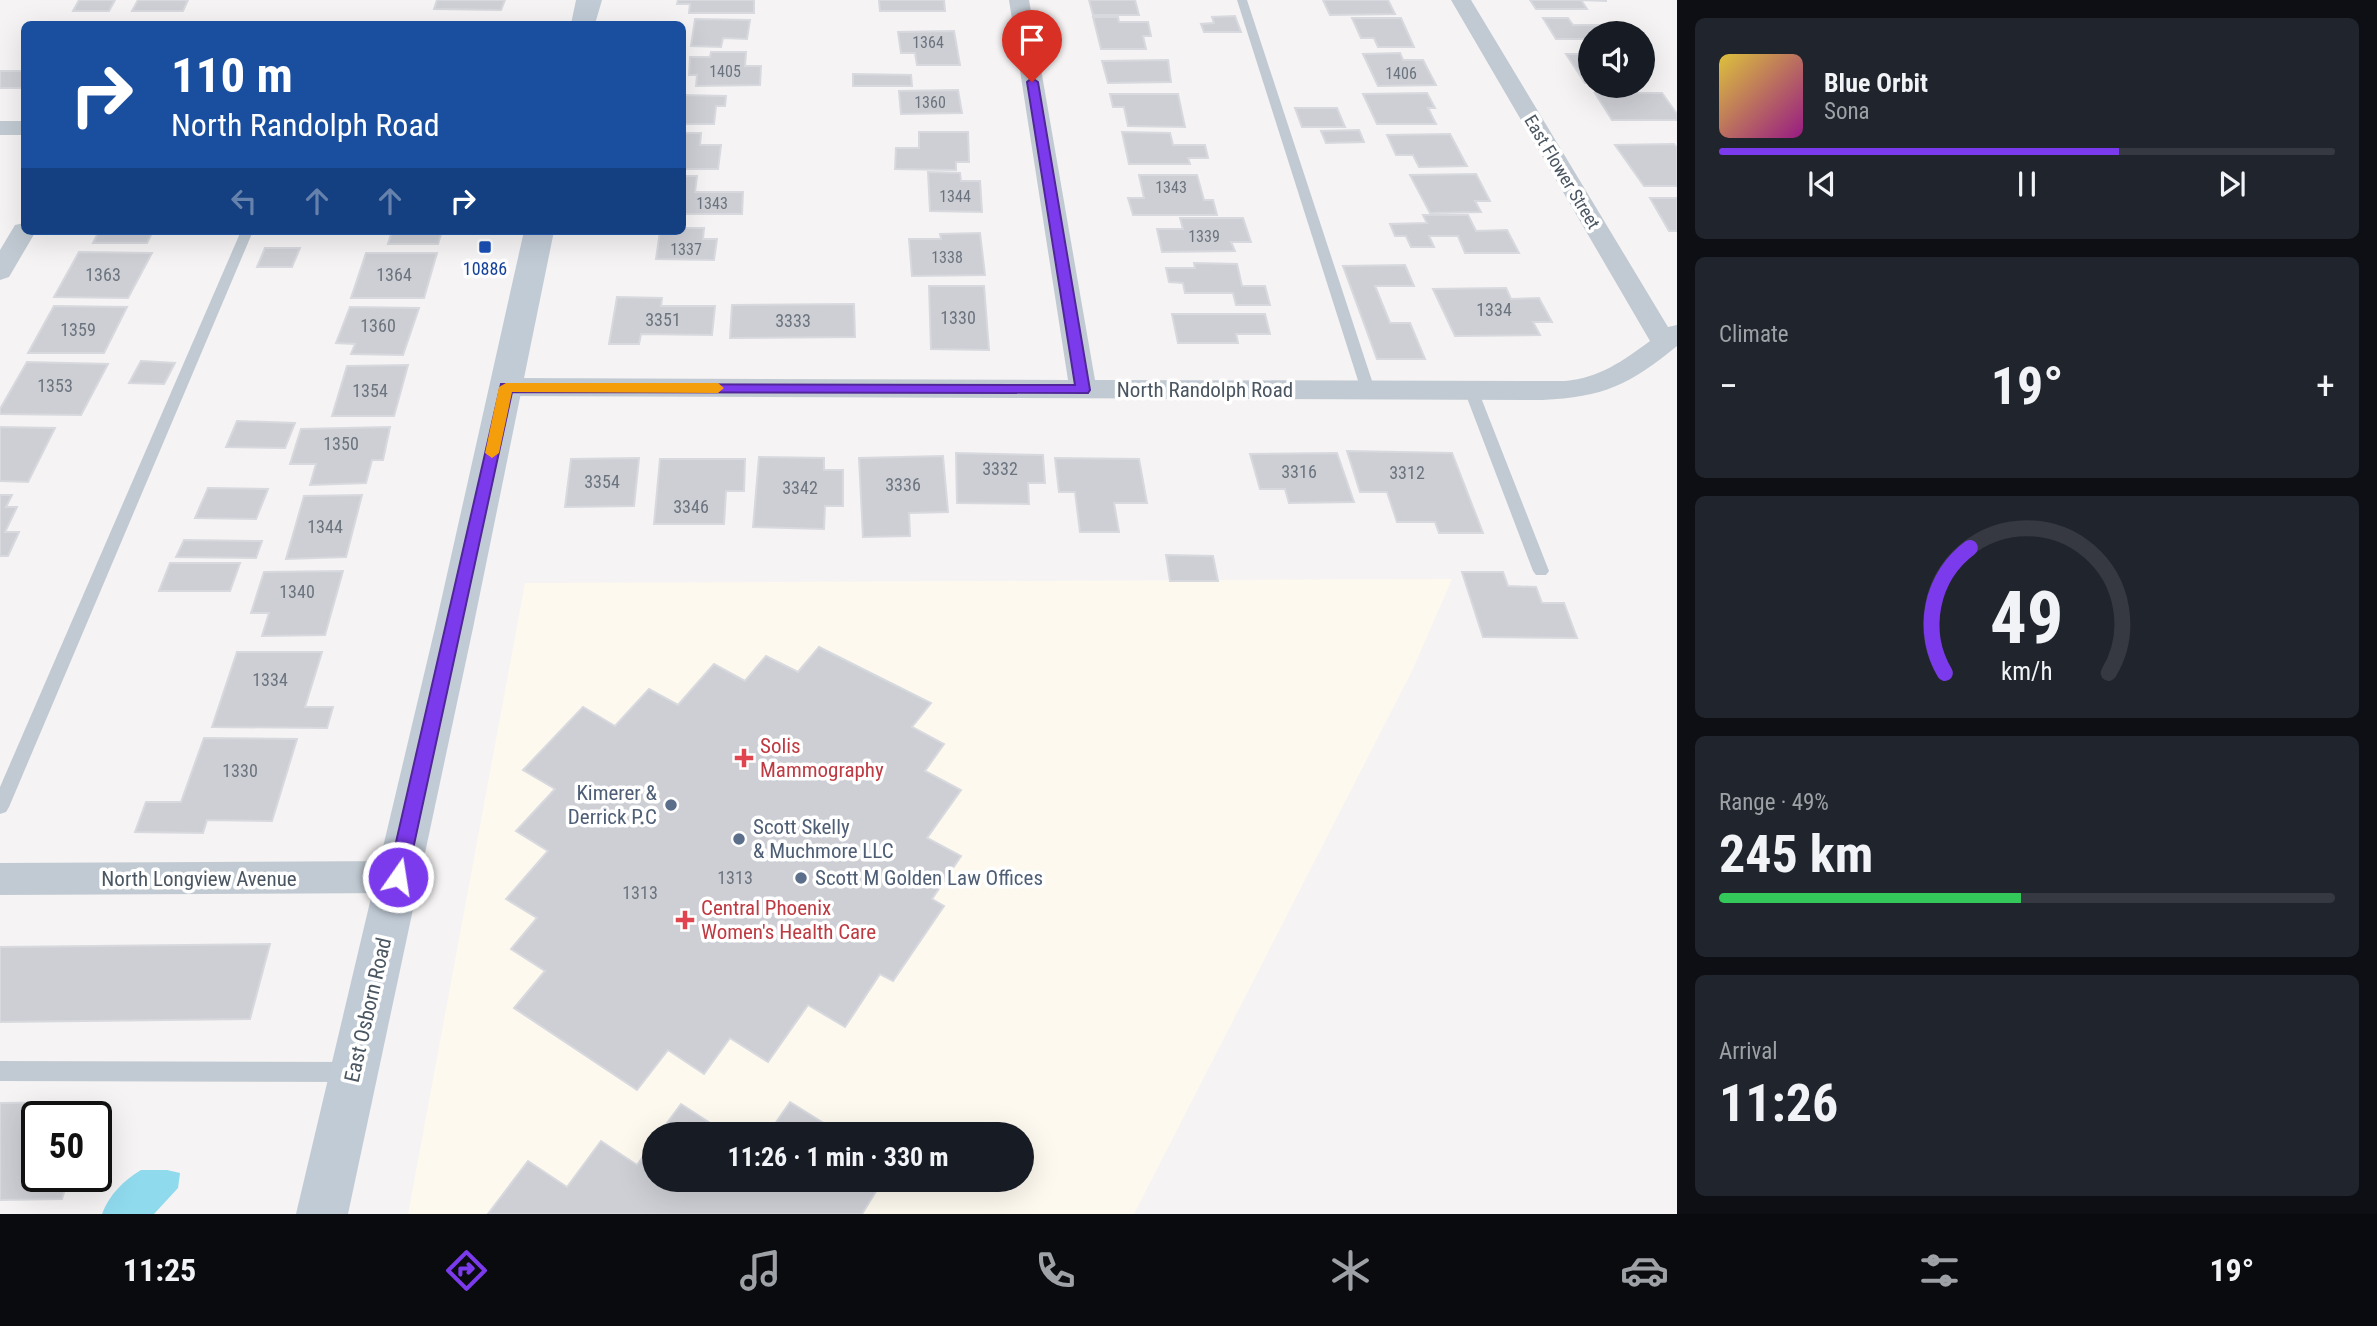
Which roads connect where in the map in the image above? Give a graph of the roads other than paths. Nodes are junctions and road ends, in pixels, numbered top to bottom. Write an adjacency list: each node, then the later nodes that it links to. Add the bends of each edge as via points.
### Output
1 (589, 0): 5 (main road)
2 (1019, 0): 14 (street)
3 (1242, 0): 15 (lane)
4 (1461, 0): 12 (street, East Flower Street)
5 (584, 21)
6 (0, 128): 7 (street)
7 (21, 128)
8 (21, 235): 11 (street)
9 (245, 235): 18 (lane)
10 (538, 235): 13 (main road, East Osborn Road)
11 (0, 272)
12 (1670, 338): 16 (street, North Randolph Road, via 1602,383 1576,389)
13 (506, 387): 14 (street, North Randolph Road); 19 (main road, East Osborn Road)
14 (1083, 390): 15 (street, North Randolph Road)
15 (1368, 390): 16 (street, North Randolph Road)
16 (1471, 390): 17 (lane)
17 (1541, 571)
18 (0, 807)
19 (398, 877): 20 (street, North Longview Avenue); 22 (main road, East Osborn Road)
20 (0, 879)
21 (0, 1071): 22 (lane)
22 (354, 1072): 23 (main road, East Osborn Road)
23 (322, 1214)

